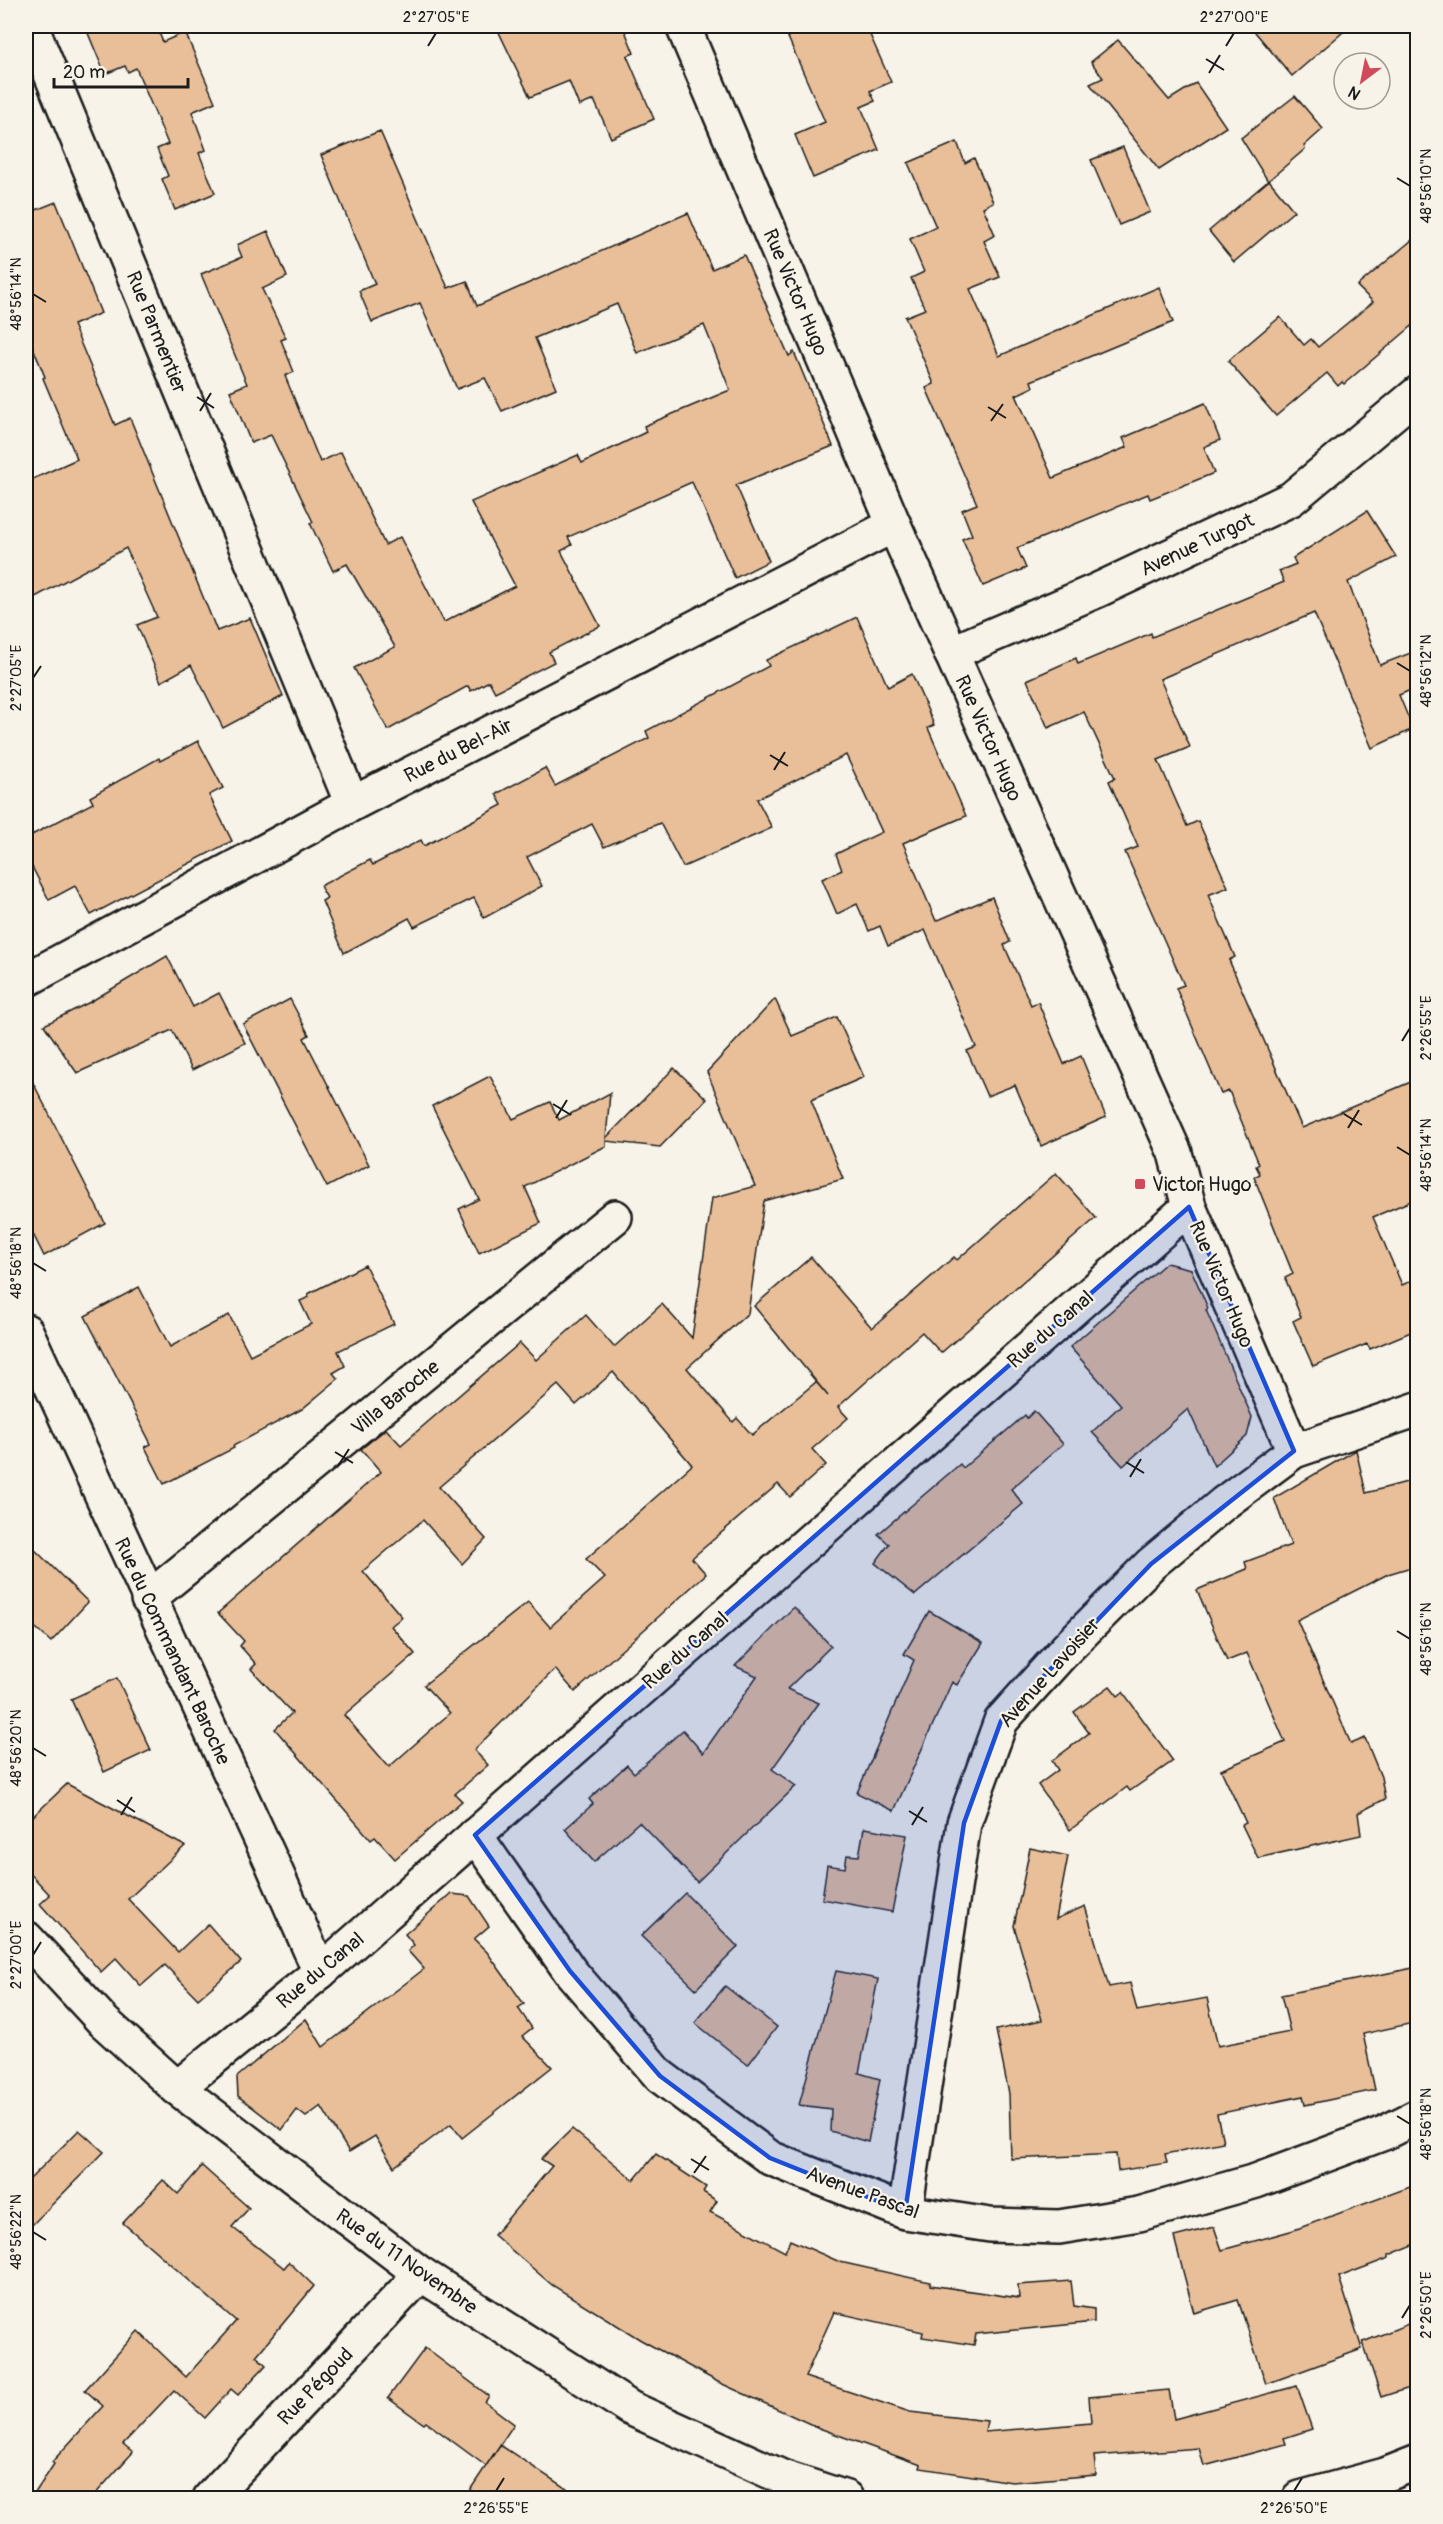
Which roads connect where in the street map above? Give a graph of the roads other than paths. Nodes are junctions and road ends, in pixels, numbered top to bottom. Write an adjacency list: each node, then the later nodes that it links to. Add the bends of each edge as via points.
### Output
1 (31, 26): 6 (street, Rue Parmentier)
2 (683, 26): 4 (street, Rue Victor Hugo)
3 (1418, 393): 5 (street, Avenue Turgot, via 1291,499 1098,590)
4 (894, 525): 5 (street, Rue Victor Hugo); 6 (street, Rue du Bel-Air)
5 (951, 653): 8 (street, Rue Victor Hugo, via 1175,1153)
6 (352, 804): 7 (street, Rue du Bel-Air)
7 (26, 980)
8 (1189, 1207): 12 (street, Rue Victor Hugo); 14 (street, Rue du Canal)
9 (615, 1217): 13 (street, Villa Baroche)
10 (26, 1331): 13 (street, Rue du Commandant Baroche)
11 (1418, 1409): 12 (street, Avenue Lavoisier)
12 (1294, 1451): 19 (street, Avenue Lavoisier, via 1151,1564 1001,1721 964,1823)
13 (148, 1599): 16 (street, Rue du Commandant Baroche)
14 (475, 1835): 16 (street, Rue du Canal); 19 (street, Avenue Pascal, via 570,1971 660,2076 770,2158)
15 (26, 1938): 17 (street, Rue du 11 Novembre, via 104,2022)
16 (320, 1972): 17 (street, Rue du Canal)
17 (177, 2088): 20 (street, Rue du 11 Novembre)
18 (1418, 2116): 19 (street, Avenue Pascal, via 1384,2133 1256,2181 1139,2214 1059,2228 990,2225)
19 (905, 2212)
20 (421, 2274): 22 (street, Rue Pégoud); 23 (street, Rue du 11 Novembre, via 630,2408 782,2477)
21 (1418, 2462): 24 (street)
22 (210, 2499)
23 (846, 2499)
24 (1300, 2499)

